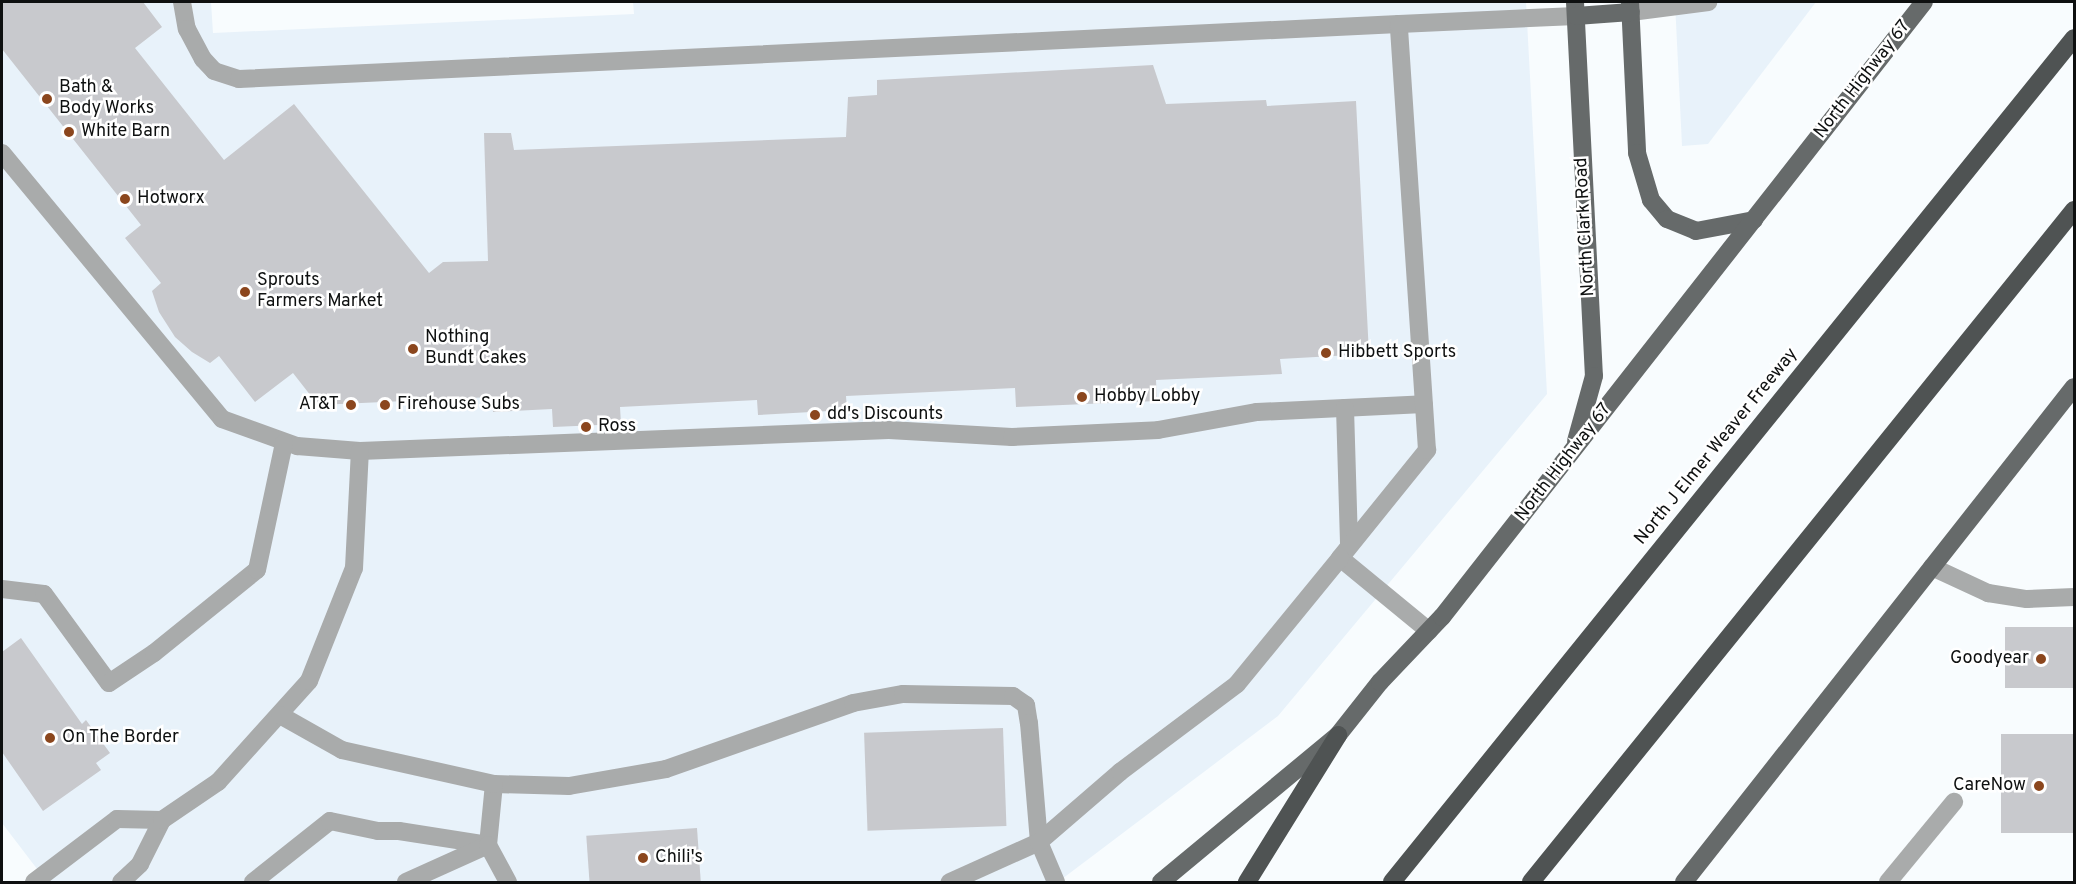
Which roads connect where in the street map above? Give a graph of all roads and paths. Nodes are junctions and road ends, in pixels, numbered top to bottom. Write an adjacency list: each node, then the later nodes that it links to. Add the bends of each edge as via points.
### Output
1 (182, 2): 6 (lane, via 187,29 202,59 214,71 239,79)
2 (1708, 2): 4 (lane)
3 (1924, 2): 10 (main road, North Highway 67)
4 (1631, 7): 5 (main road); 10 (main road, via 1637,153 1651,200 1667,219 1696,231)
5 (1575, 9): 6 (lane); 16 (main road, North Clark Road, via 1594,376)
6 (1399, 24): 12 (lane)
7 (2074, 38): 38 (highway, North J Elmer Weaver Freeway)
8 (2, 153): 14 (lane, via 222,419)
9 (2074, 210): 39 (highway)
10 (1754, 220): 16 (main road, North Highway 67)
11 (2071, 399): 18 (main road)
12 (1424, 404): 13 (lane); 17 (lane, via 1427,450)
13 (1345, 408): 15 (lane, via 1257,412 1158,430 1033,436 889,430); 17 (lane)
14 (284, 442): 15 (lane); 19 (lane, via 258,570 154,653 109,683 44,594)
15 (360, 451): 22 (lane, via 354,568 309,681)
16 (1574, 451): 21 (main road, North Highway 67)
17 (1345, 552): 21 (lane); 27 (lane, via 1237,684 1120,771)
18 (1932, 567): 20 (lane, via 1988,593 2026,599); 40 (main road)
19 (2, 589)
20 (2074, 597)
21 (1429, 631): 23 (main road, North Highway 67)
22 (280, 715): 24 (lane, via 342,750); 26 (lane, via 218,782)
23 (1338, 735): 36 (main road, North Highway 67); 37 (highway)
24 (494, 784): 27 (lane, via 569,786 666,769 853,703 903,694 1013,696 1026,705); 28 (lane)
25 (1954, 802): 41 (lane)
26 (162, 820): 29 (lane, via 117,819); 30 (lane, via 140,864)
27 (1039, 842): 34 (lane); 35 (lane)
28 (488, 845): 31 (lane, via 378,831 330,820); 32 (lane); 33 (lane)
29 (34, 882)
30 (121, 882)
31 (253, 882)
32 (405, 882)
33 (508, 882)
34 (950, 882)
35 (1056, 882)
36 (1161, 882)
37 (1247, 882)
38 (1392, 882)
39 (1531, 882)
40 (1684, 882)
41 (1888, 882)

